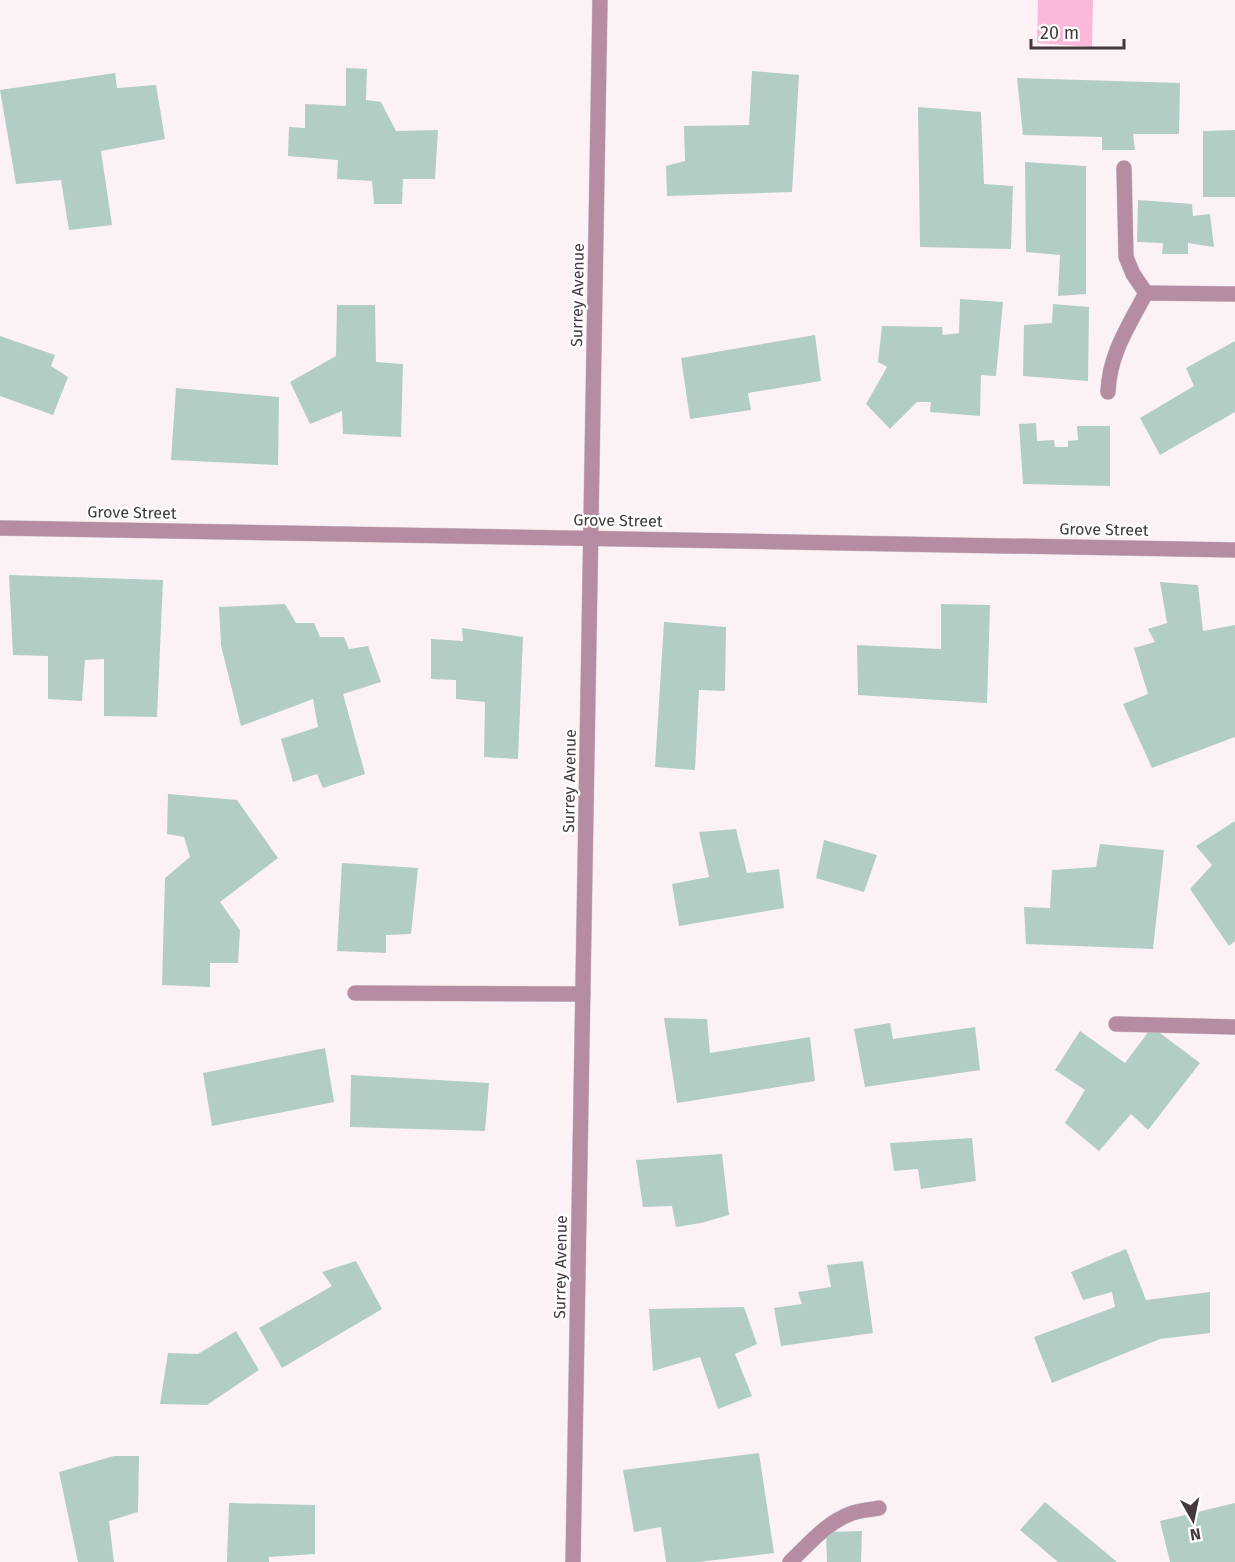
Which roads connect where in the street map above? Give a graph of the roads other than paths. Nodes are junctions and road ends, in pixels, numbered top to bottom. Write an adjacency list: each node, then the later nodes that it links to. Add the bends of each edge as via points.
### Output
1 (600, 0): 7 (street, Surrey Avenue)
2 (1124, 168): 3 (street, via 1126,258)
3 (1146, 293): 4 (street); 5 (street, via 1115,352)
4 (1235, 294)
5 (1108, 392)
6 (0, 528): 7 (street, Grove Street)
7 (591, 538): 8 (street, Grove Street); 10 (street, Surrey Avenue)
8 (1235, 550)
9 (355, 993): 10 (street)
10 (583, 994): 14 (street, Surrey Avenue)
11 (1116, 1024): 12 (street)
12 (1235, 1027)
13 (879, 1508): 15 (street, via 841,1518)
14 (573, 1562)
15 (790, 1562)

